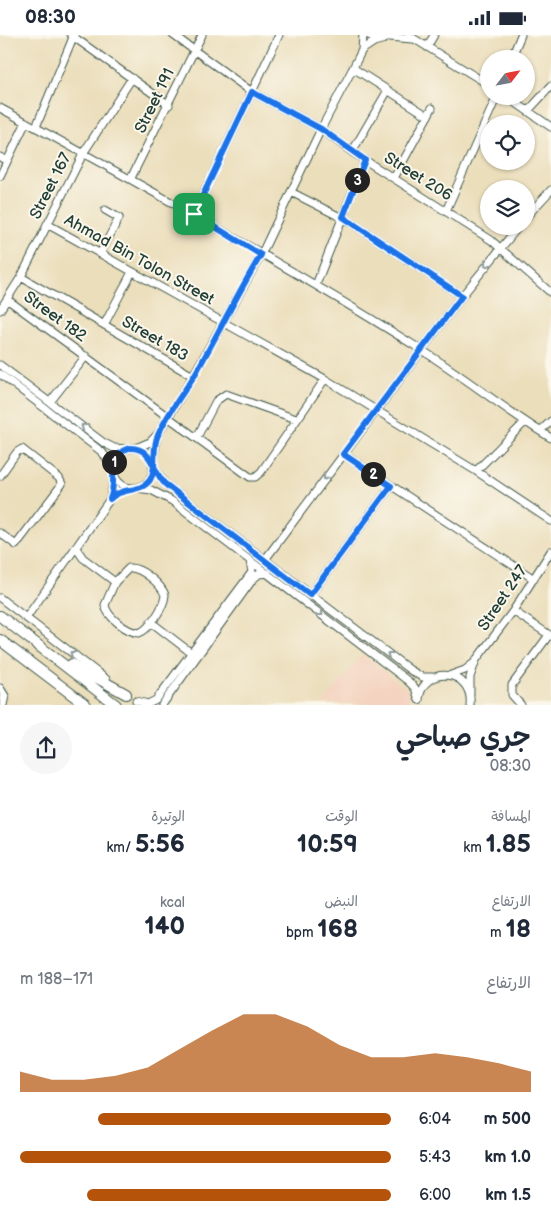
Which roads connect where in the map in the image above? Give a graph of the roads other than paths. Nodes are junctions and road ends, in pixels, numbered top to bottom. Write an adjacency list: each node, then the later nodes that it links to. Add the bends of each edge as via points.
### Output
1 (173, 35): 12 (street, Street 206)
2 (202, 35): 12 (street, Street 191)
3 (279, 35): 20 (street)
4 (363, 35): 13 (street)
5 (368, 35): 8 (street)
6 (434, 35): 11 (street)
7 (73, 36): 16 (street); 29 (street)
8 (389, 37): 9 (street); 13 (street)
9 (411, 37): 11 (street)
10 (518, 37): 14 (street)
11 (427, 47): 17 (street)
12 (194, 50): 20 (street, Street 206); 21 (street, Street 191)
13 (362, 50): 15 (street)
14 (514, 50)
15 (353, 68): 19 (street); 31 (street)
16 (132, 78): 21 (street); 32 (street, Street 167)
17 (480, 79)
18 (551, 87): 26 (street)
19 (388, 90): 27 (street); 33 (street)
20 (252, 92): 31 (street, Street 206); 45 (street)
21 (169, 105): 38 (street, Street 191)
22 (493, 105): 44 (street)
23 (519, 105): 26 (street)
24 (0, 107): 28 (street)
25 (432, 108): 27 (street)
26 (528, 111): 30 (street)
27 (428, 116): 39 (street)
28 (26, 122): 29 (street); 36 (street)
29 (36, 127): 32 (street)
30 (551, 127)
31 (321, 129): 33 (street, Street 206); 41 (street)
32 (84, 152): 38 (street); 47 (street, Street 167)
33 (352, 152): 35 (street, Street 206)
34 (0, 157): 36 (street)
35 (365, 160): 39 (street, Street 206); 46 (street)
36 (7, 161): 37 (street)
37 (0, 176)
38 (131, 178): 45 (street)
39 (394, 178): 44 (street, Street 206)
40 (551, 189): 42 (street)
41 (291, 192): 46 (street); 51 (street)
42 (535, 207)
43 (105, 210): 50 (street, via 119,218)
44 (446, 211): 49 (street, Street 206)
45 (194, 214): 51 (street)
46 (343, 217): 54 (street); 56 (street)
47 (47, 224): 50 (street, Ahmad Bin Tolon Street); 53 (street, Street 167)
48 (511, 235): 49 (street)
49 (501, 247): 55 (street, Street 206); 56 (street, one-way to 56)
50 (100, 254): 52 (street, Ahmad Bin Tolon Street)
51 (261, 255): 54 (street); 59 (street)
52 (132, 272): 59 (street, Ahmad Bin Tolon Street); 60 (street, Street 183)
53 (21, 277): 57 (street, Street 167); 60 (street, Street 183)
54 (316, 285): 61 (street)
55 (551, 293)
56 (462, 296): 61 (street)
57 (8, 300): 58 (street, Street 167); 62 (street, Street 182)
58 (0, 310)
59 (223, 322): 65 (street); 66 (street, Ahmad Bin Tolon Street)
60 (104, 325): 65 (street, Street 183)
61 (422, 350): 68 (street); 71 (street)
62 (86, 356): 67 (street, Street 182); 69 (street, Street 182)
63 (0, 365): 67 (street)
64 (0, 374): 81 (street, via 102,452)
65 (193, 377): 69 (street)
66 (326, 379): 68 (street, Ahmad Bin Tolon Street); 70 (street)
67 (50, 402): 78 (street, one-way to 67, via 104,443)
68 (377, 411): 79 (street); 82 (street, Ahmad Bin Tolon Street)
69 (168, 417): 74 (street); 75 (street, Street 182)
70 (296, 419): 75 (street, via 223,395 214,403); 75 (street, Street 182, via 261,472 252,477)
71 (525, 421): 73 (street); 82 (street)
72 (551, 421): 73 (street)
73 (540, 431): 76 (street)
74 (158, 434): 77 (street, via 147,444); 80 (street)
75 (197, 437)
76 (551, 438)
77 (136, 448): 78 (street); 80 (street, via 145,452)
78 (126, 449): 81 (street, via 116,457)
79 (343, 454): 85 (street); 93 (street, one-way to 93)
80 (153, 465): 86 (street, via 148,482); 93 (street, via 165,484)
81 (113, 467): 84 (street)
82 (476, 471): 88 (street, Ahmad Bin Tolon Street)
83 (0, 476): 89 (street, via 22,449 59,478 62,484 16,545)
84 (114, 477): 86 (street, via 124,487); 87 (street)
85 (391, 486): 95 (street); 97 (street)
86 (135, 489): 87 (street, via 120,491); 92 (street, via 151,490 172,501)
87 (110, 499): 90 (street)
88 (551, 521)
89 (0, 533)
90 (76, 548): 96 (street, via 83,558); 101 (street)
91 (551, 551): 95 (street, Street 247)
92 (250, 560): 94 (street); 106 (street, via 252,573)
93 (264, 561): 97 (street)
94 (268, 573): 106 (street, via 253,579); 113 (street, one-way to 113, via 408,681)
95 (534, 579): 99 (street, Street 247)
96 (115, 583): 102 (street, via 106,600 107,612 134,633 143,632); 102 (street, via 126,569 132,568 160,586 166,597)
97 (310, 595): 109 (street, one-way to 97, via 422,677 410,670)
98 (0, 599): 101 (street)
99 (513, 611): 103 (street); 107 (street, Street 247)
100 (0, 615): 105 (highway)
101 (26, 618): 111 (street, one-way to 101)
102 (151, 622): 106 (street)
103 (550, 635): 120 (street, via 512,685 512,695)
104 (0, 640): 116 (highway)
105 (43, 649): 111 (highway); 117 (highway)
106 (194, 655): 114 (street, via 156,700 148,704); 118 (street)
107 (476, 661): 108 (street, Street 247, via 465,670); 112 (street, Street 247, via 470,677)
108 (450, 675): 109 (street, Street 247); 112 (street, via 463,681)
109 (432, 677): 113 (street, via 422,687)
110 (0, 687): 115 (street, via 5,696)
111 (126, 694): 114 (street)
112 (470, 694): 119 (street, Street 247)
113 (419, 702)
114 (138, 703)
115 (4, 705)
116 (86, 705)
117 (116, 705)
118 (162, 705)
119 (470, 705)
120 (521, 705)

